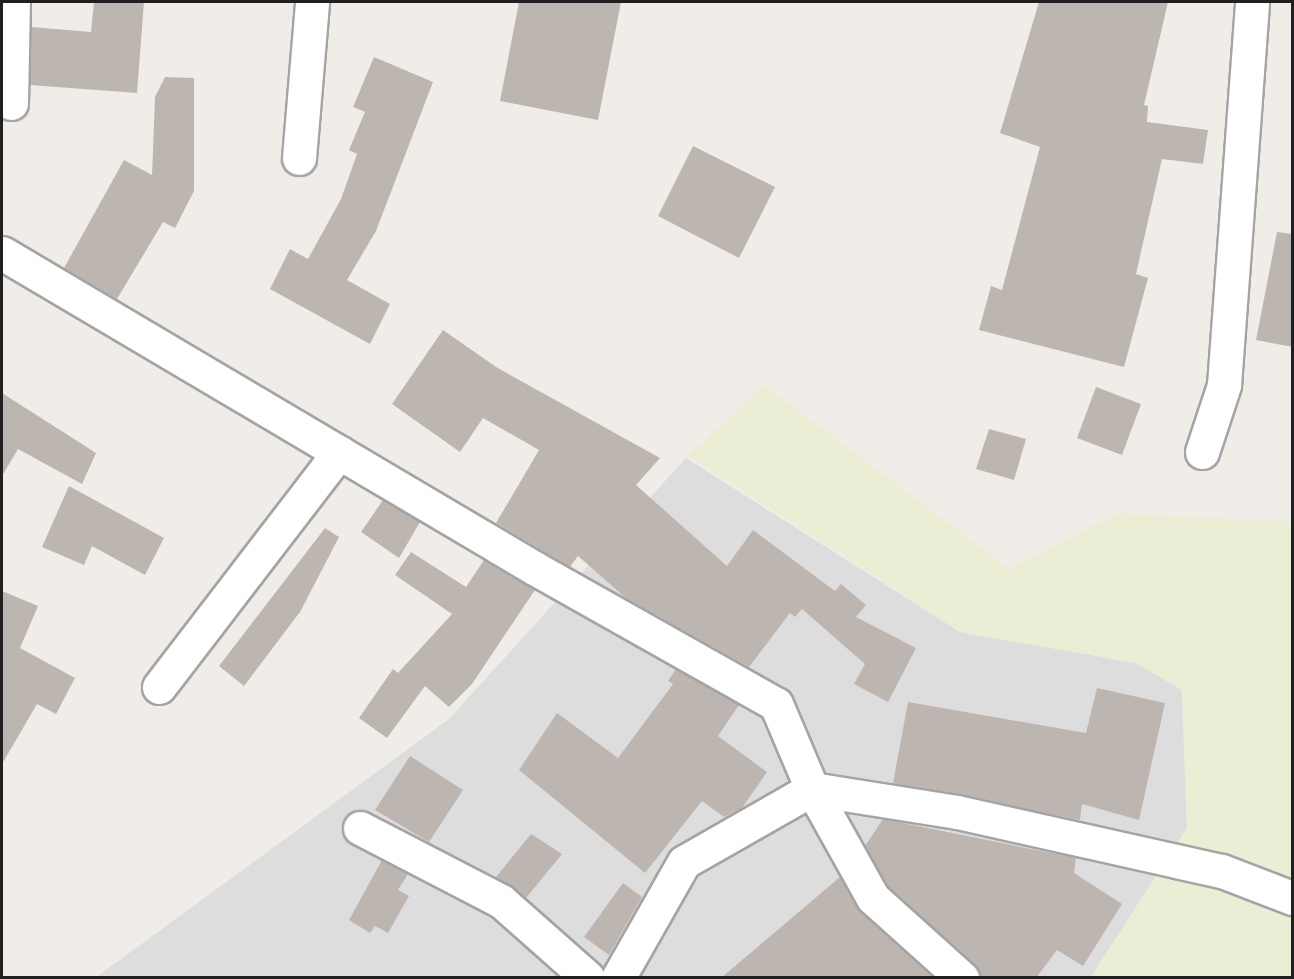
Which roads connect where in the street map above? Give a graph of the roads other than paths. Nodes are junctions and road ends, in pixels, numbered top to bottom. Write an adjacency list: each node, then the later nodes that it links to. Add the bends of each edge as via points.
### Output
1 (13, 2): 4 (street)
2 (312, 2): 5 (street)
3 (1252, 2): 7 (street, via 1224,385)
4 (11, 103)
5 (299, 158)
6 (2, 253): 8 (street)
7 (1202, 452)
8 (339, 453): 9 (street); 10 (street, via 776,704)
9 (159, 687)
10 (812, 789): 12 (street, via 957,812 1222,871); 14 (street, via 684,862); 15 (street, via 873,898)
11 (360, 828): 13 (street, via 501,901)
12 (1293, 898)
13 (588, 978)
14 (618, 978)
15 (962, 978)

